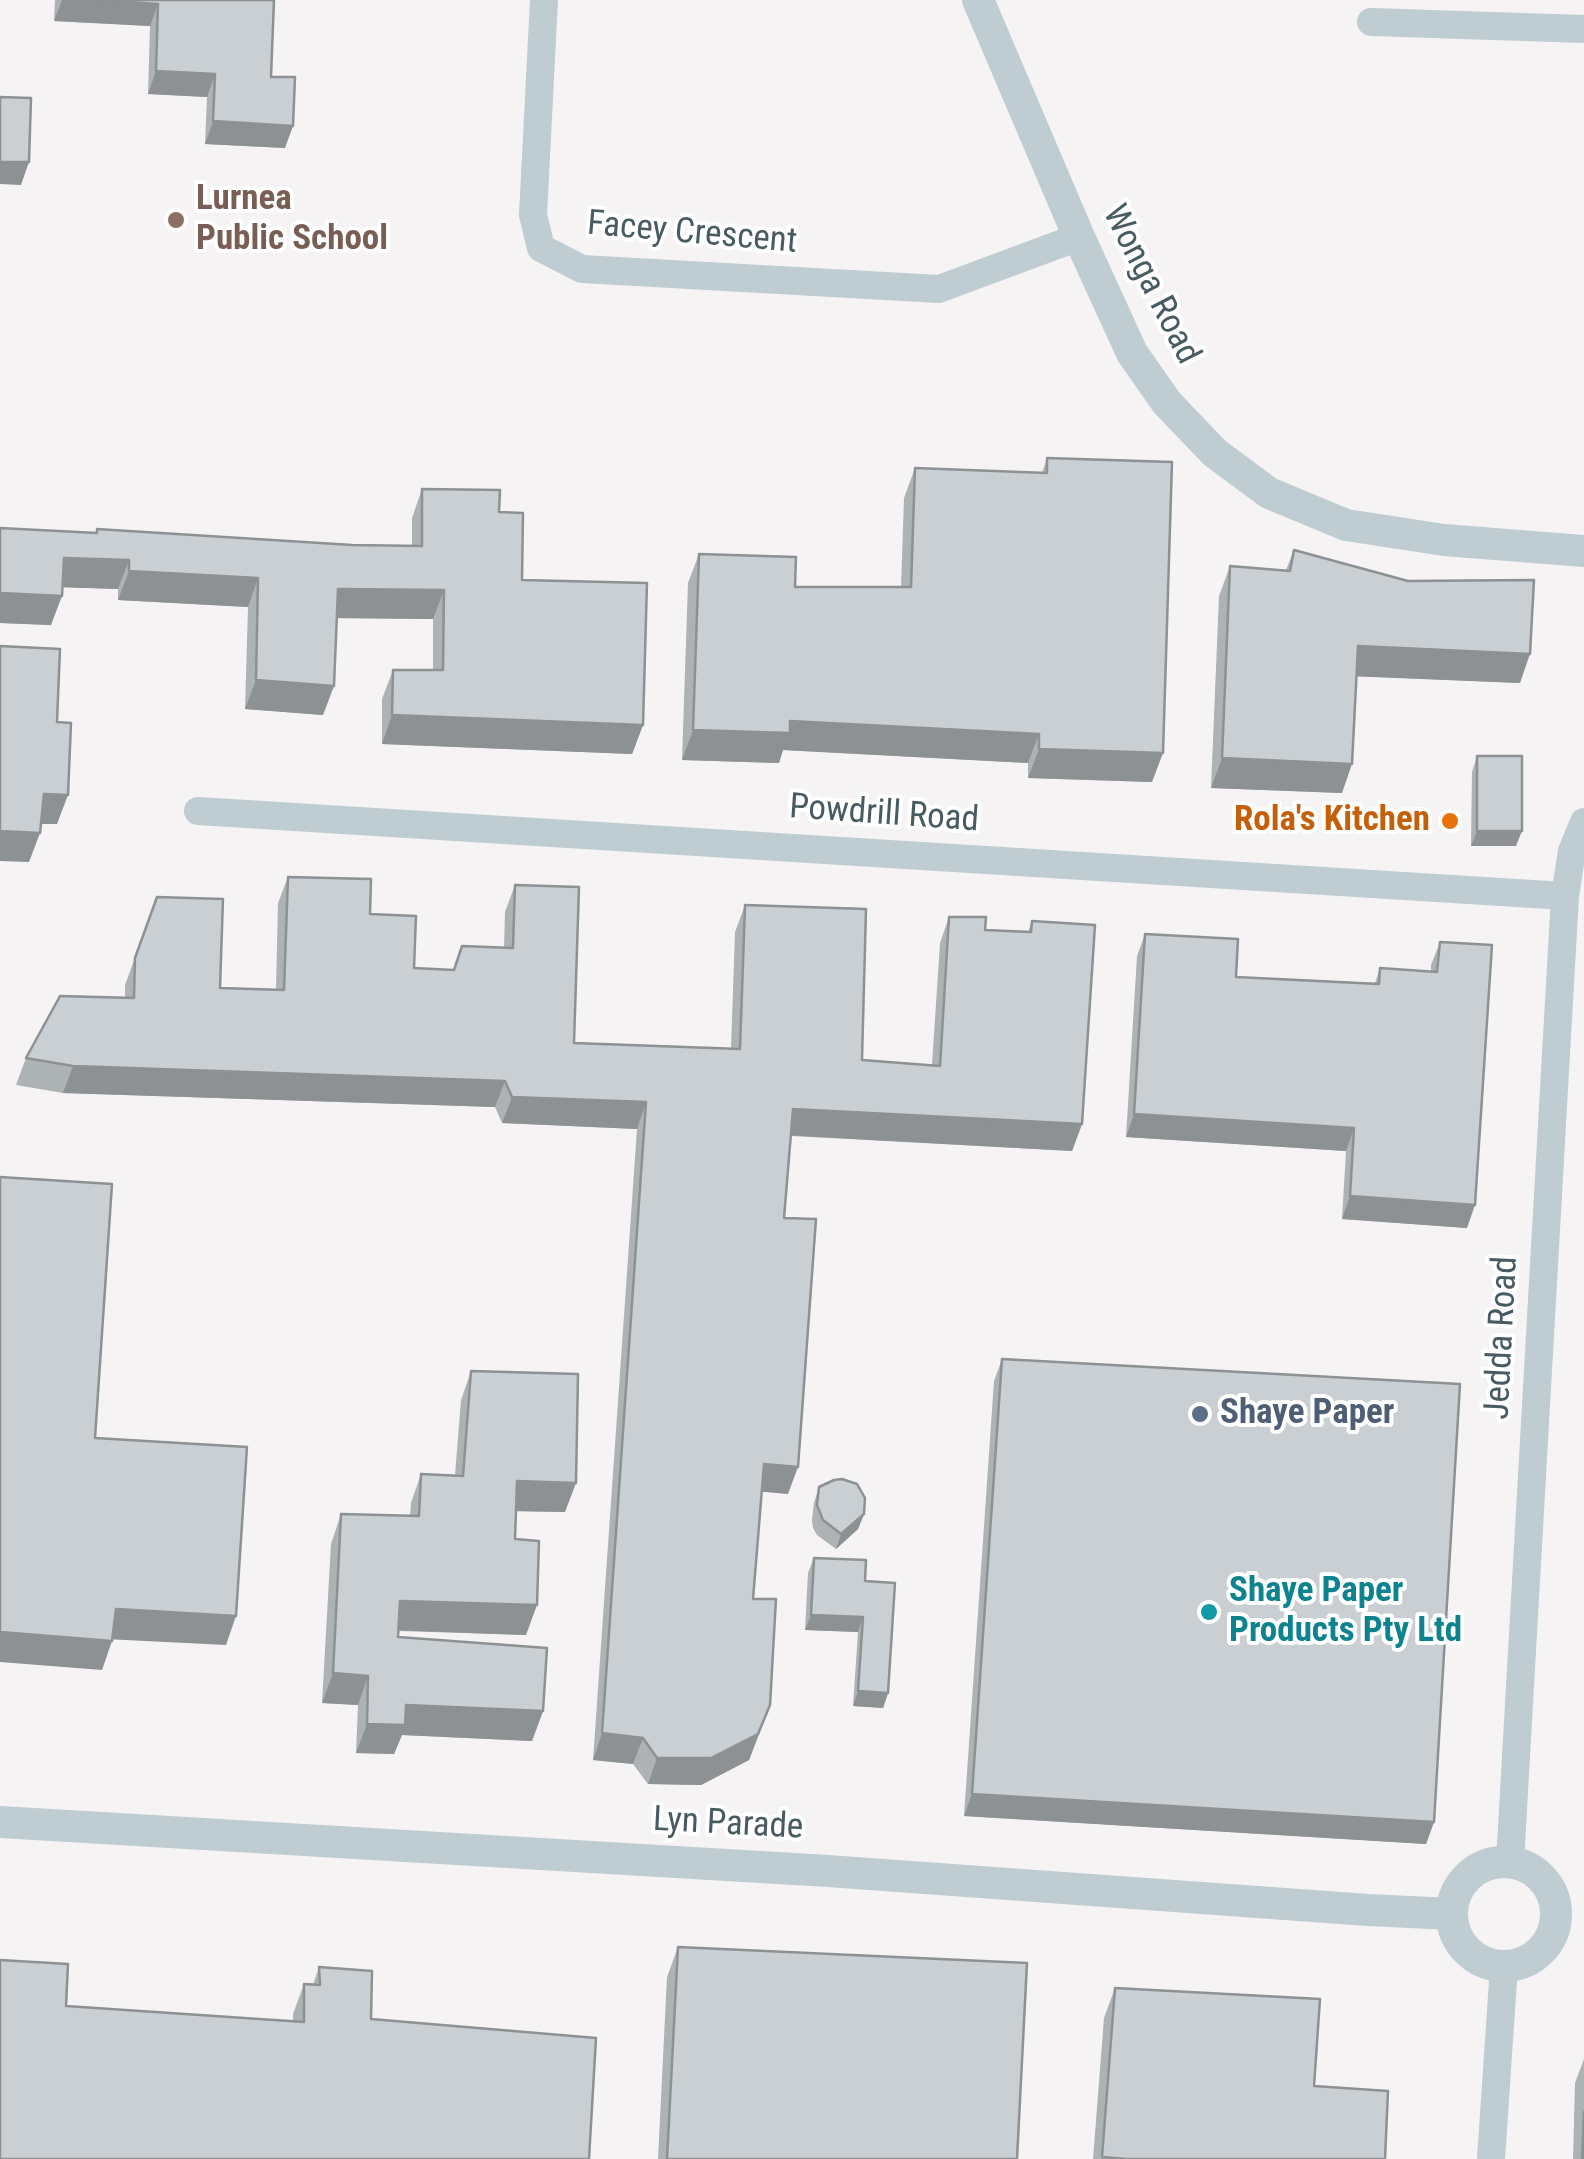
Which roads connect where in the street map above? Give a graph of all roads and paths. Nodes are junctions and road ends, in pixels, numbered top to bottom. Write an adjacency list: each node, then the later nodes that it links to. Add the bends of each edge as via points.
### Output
1 (544, 0): 5 (street, Facey Crescent, via 532,214 541,248 582,269 939,289)
2 (978, 0): 5 (street, Wonga Road)
3 (1371, 22): 4 (street)
4 (1584, 29)
5 (1079, 236): 6 (street, Wonga Road, via 1132,353 1167,404 1269,493 1346,525)
6 (1584, 551)
7 (198, 812): 9 (street, Powdrill Road)
8 (1584, 822): 9 (street, Jedda Road)
9 (1565, 896): 11 (street, Jedda Road)
10 (0, 1822): 12 (street, Lyn Parade)
11 (1510, 1862): 12 (street, via 1476,1869 1455,1896); 13 (street, via 1540,1876)
12 (1452, 1914): 14 (street, via 1462,1945 1488,1964)
13 (1570, 1923): 14 (street, via 1532,1958)
14 (1504, 1966): 15 (street)
15 (1491, 2159)

